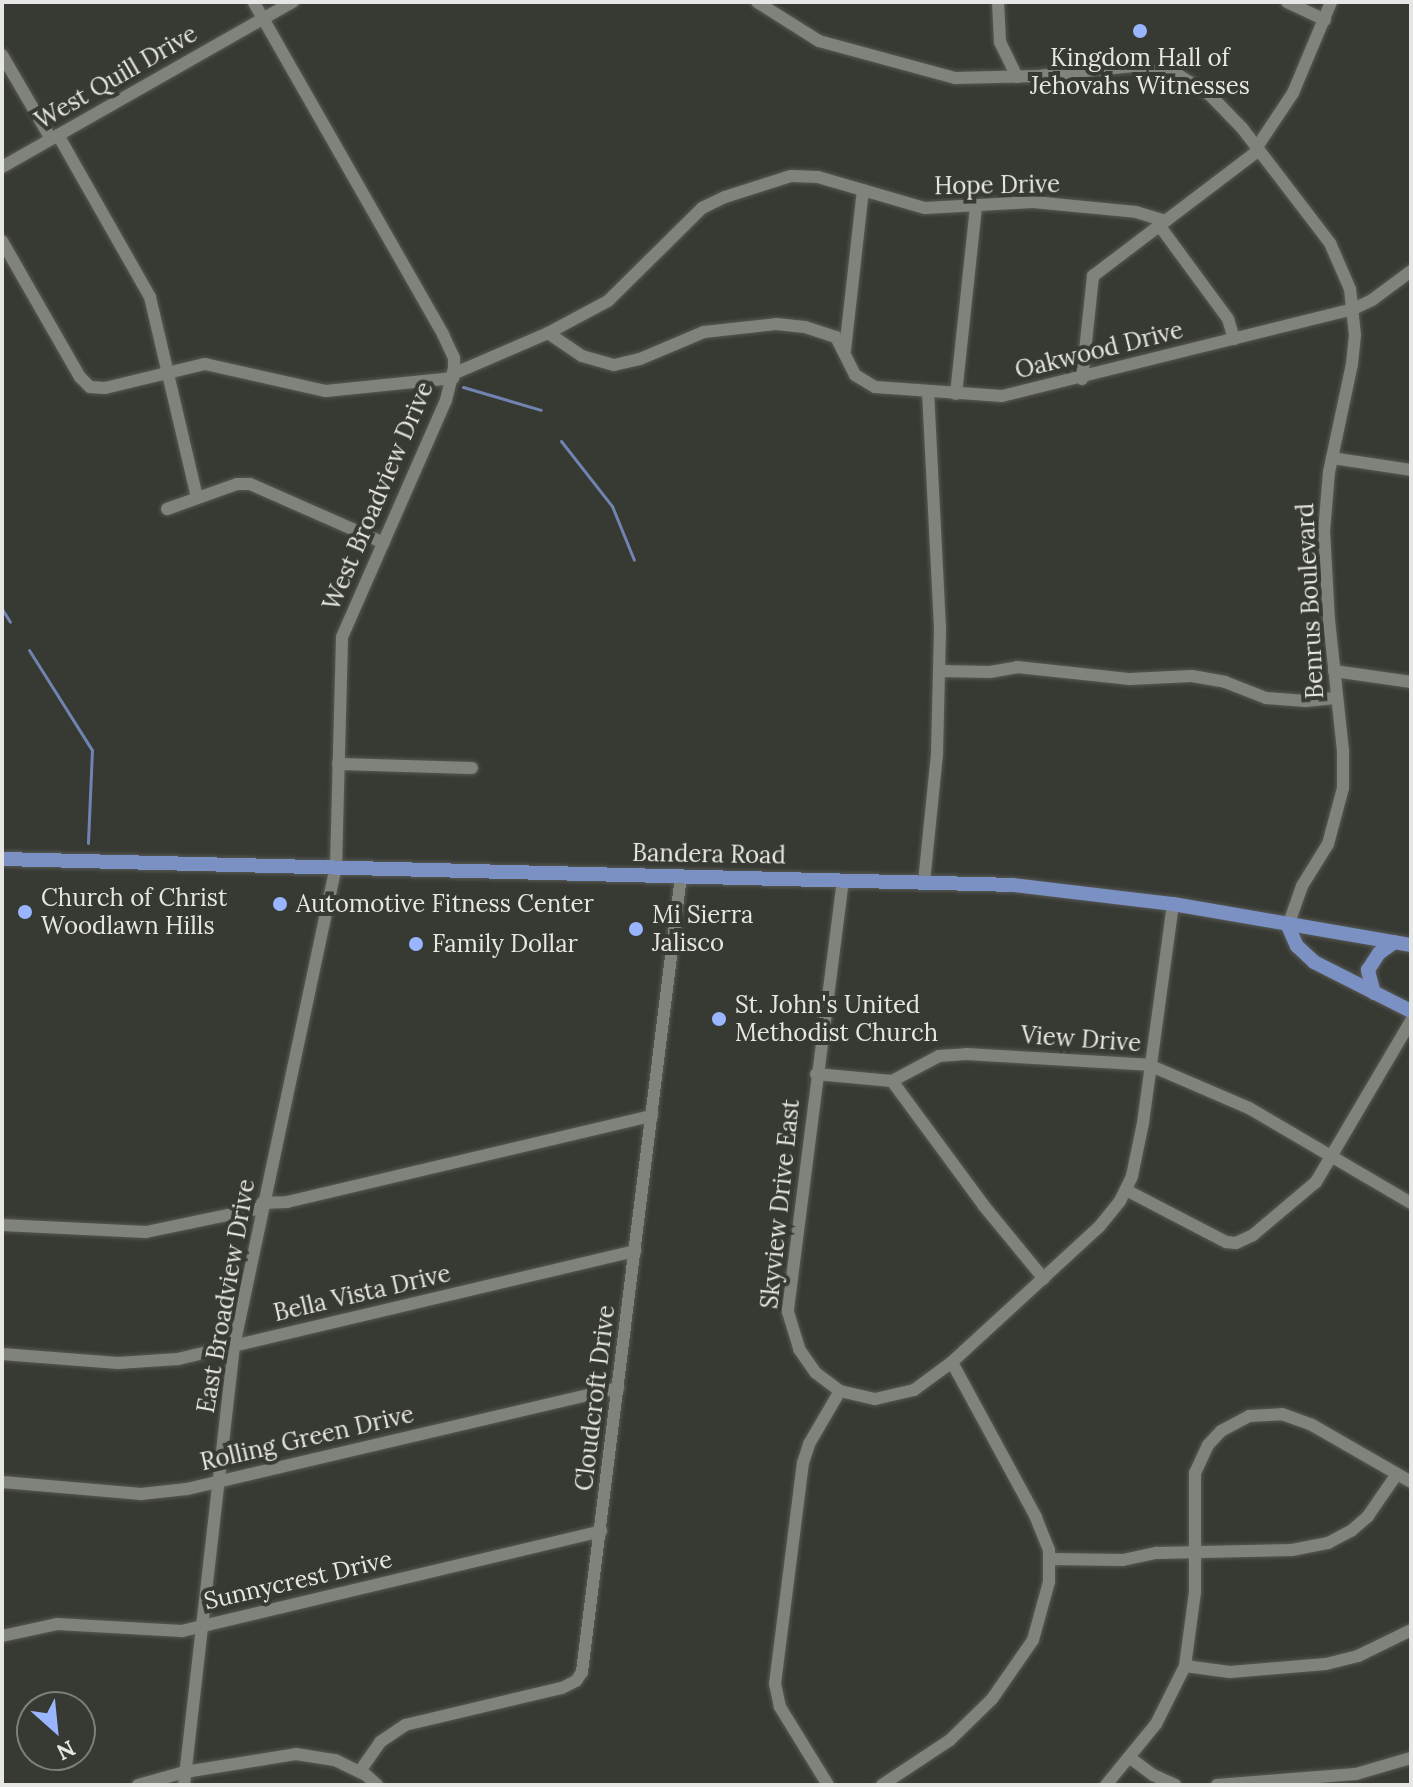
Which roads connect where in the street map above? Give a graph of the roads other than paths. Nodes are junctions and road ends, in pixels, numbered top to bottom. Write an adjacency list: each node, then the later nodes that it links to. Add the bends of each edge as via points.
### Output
1 (254, 2): 7 (street, West Broadview Drive)
2 (293, 2): 7 (street, West Quill Drive)
3 (757, 2): 10 (street, Benrus Boulevard, via 819,41 849,52 955,78)
4 (998, 2): 10 (street, via 1000,42)
5 (1287, 2): 8 (street)
6 (1331, 2): 8 (street)
7 (263, 19): 11 (street, West Quill Drive); 24 (street, West Broadview Drive, via 443,334 454,358)
8 (1325, 20): 12 (street, via 1293,93)
9 (2, 55): 11 (street)
10 (1017, 77): 12 (street, Benrus Boulevard, via 1133,66 1169,72 1210,95)
11 (55, 137): 13 (street, West Quill Drive); 23 (street, via 150,297)
12 (1258, 148): 16 (street); 19 (street, Benrus Boulevard, via 1330,243)
13 (2, 167)
14 (863, 190): 15 (street, Hope Drive, via 925,208); 20 (street, Hope Drive, via 802,175 711,203 608,301); 22 (street)
15 (976, 206): 16 (street, Hope Drive, via 1033,202 1136,212); 27 (street)
16 (1162, 223): 21 (street, via 1228,319); 25 (street, via 1093,276)
17 (2, 241): 23 (street, via 90,387)
18 (1411, 271): 19 (street, Oakwood Drive)
19 (1353, 309): 21 (street, Oakwood Drive); 28 (street, Benrus Boulevard, via 1352,364)
20 (548, 333): 22 (street, Oakwood Drive, via 582,356 614,365 704,332 751,325 826,332); 24 (street)
21 (1234, 339): 25 (street, Oakwood Drive)
22 (845, 351): 26 (street, Oakwood Drive, via 859,380 875,387)
23 (168, 371): 24 (street, via 215,364 326,391); 30 (street)
24 (453, 376): 32 (street, West Broadview Drive)
25 (1082, 379): 27 (street, Oakwood Drive, via 1014,395)
26 (928, 392): 27 (street, Oakwood Drive); 33 (street)
27 (956, 394)
28 (1332, 458): 29 (street); 34 (street, Benrus Boulevard, via 1324,531)
29 (1411, 470)
30 (197, 498): 31 (street); 32 (street, via 250,484)
31 (167, 509)
32 (384, 543): 37 (street, West Broadview Drive, via 342,637)
33 (940, 671): 36 (street, via 1017,667 1130,679 1192,676 1266,698); 43 (street)
34 (1334, 671): 35 (street); 36 (street, Benrus Boulevard)
35 (1411, 682)
36 (1337, 698): 45 (street, Benrus Boulevard, via 1344,769 1340,807)
37 (338, 764): 38 (street); 40 (street, West Broadview Drive)
38 (472, 768)
39 (2, 859): 40 (main road, Bandera Road)
40 (336, 867): 41 (main road, Bandera Road); 58 (street, East Broadview Drive)
41 (681, 876): 42 (main road, Bandera Road); 54 (street, Cloudcroft Drive)
42 (843, 880): 43 (main road, Bandera Road); 52 (street, Skyview Drive East)
43 (924, 882): 44 (main road, Bandera Road, via 1031,887)
44 (1173, 904): 45 (main road, Bandera Road); 51 (street)
45 (1288, 926): 46 (main road, Bandera Road); 48 (main road, via 1309,958)
46 (1395, 942): 47 (main road, Bandera Road); 48 (main road, via 1368,970)
47 (1411, 945)
48 (1374, 993): 49 (main road)
49 (1411, 1011)
50 (1411, 1021): 55 (street)
51 (1149, 1065): 53 (street, View Drive, via 953,1054 929,1060); 55 (street, View Drive, via 1249,1108); 56 (street, via 1143,1123)
52 (816, 1074): 53 (street); 66 (street, Skyview Drive East, via 788,1312 809,1366)
53 (892, 1081): 61 (street)
54 (652, 1116): 58 (street); 60 (street, Cloudcroft Drive)
55 (1333, 1158): 56 (street, via 1299,1199 1262,1230 1236,1243); 57 (street, View Drive)
56 (1126, 1190): 61 (street, Skyview Drive East, via 1099,1227)
57 (1411, 1203)
58 (262, 1206): 59 (street, via 146,1232); 62 (street, East Broadview Drive)
59 (2, 1225)
60 (635, 1251): 62 (street, Bella Vista Drive); 65 (street, Cloudcroft Drive)
61 (1044, 1279): 64 (street, Skyview Drive East)
62 (234, 1346): 63 (street, Bella Vista Drive, via 159,1362); 68 (street, East Broadview Drive)
63 (2, 1354)
64 (952, 1362): 66 (street, Skyview Drive East, via 898,1396 870,1399); 73 (street, via 1027,1497)
65 (618, 1388): 68 (street, Rolling Green Drive); 71 (street, Cloudcroft Drive)
66 (840, 1391): 84 (street, via 803,1463 775,1684 780,1707)
67 (1397, 1474): 70 (street); 72 (street, via 1368,1516 1328,1543 1292,1550); 72 (street, via 1312,1425 1282,1414 1257,1414 1227,1426 1208,1445 1195,1473)
68 (221, 1478): 69 (street, Rolling Green Drive, via 187,1489 141,1494); 74 (street, East Broadview Drive)
69 (2, 1482)
70 (1411, 1482)
71 (601, 1531): 74 (street, Sunnycrest Drive); 80 (street, Cloudcroft Drive, via 584,1665 576,1681 405,1725 380,1742)
72 (1193, 1553): 73 (street, via 1123,1560); 77 (street, via 1193,1621)
73 (1049, 1559): 85 (street, via 1040,1622 1014,1671 964,1727)
74 (202, 1625): 76 (street, Sunnycrest Drive, via 169,1632 57,1624); 81 (street, East Broadview Drive)
75 (1411, 1630): 77 (street, via 1358,1656 1326,1664 1230,1672)
76 (2, 1636)
77 (1185, 1666): 78 (street, via 1171,1700)
78 (1129, 1757): 86 (street); 87 (street)
79 (1411, 1758): 88 (street, via 1356,1774)
80 (360, 1771): 81 (street, via 335,1760 296,1754); 83 (street)
81 (185, 1778): 82 (street)
82 (138, 1785)
83 (377, 1785)
84 (828, 1785)
85 (882, 1785)
86 (1106, 1785)
87 (1175, 1785)
88 (1217, 1785)

